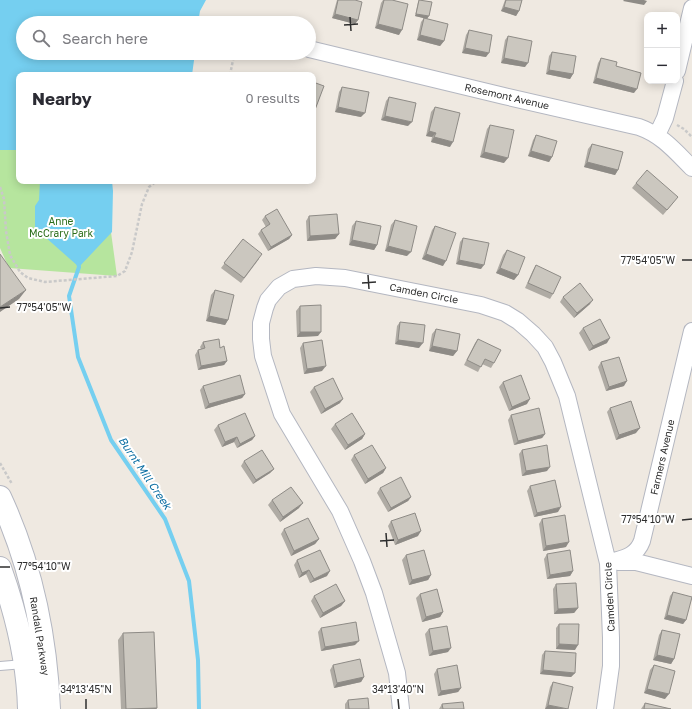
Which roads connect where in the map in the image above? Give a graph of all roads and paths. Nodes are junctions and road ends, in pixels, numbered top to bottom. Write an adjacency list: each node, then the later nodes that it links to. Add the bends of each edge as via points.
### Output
1 (692, 8): 3 (street)
2 (316, 51): 7 (street, Rosemont Avenue, via 639,127)
3 (680, 58)
4 (233, 60): 5 (path)
5 (231, 72)
6 (674, 84): 7 (street, via 665,118)
7 (657, 135): 8 (street, Rosemont Avenue)
8 (692, 168)
9 (153, 184): 10 (path, via 149,187 142,204 132,252 125,271 117,276 45,282 28,278 20,272 10,255 4,198)
10 (0, 186)
11 (692, 331): 13 (street, Farmers Avenue, via 642,541 639,549 630,556)
12 (0, 497): 19 (main road, Randall Parkway, via 20,546 35,599 48,679)
13 (608, 563): 15 (street, via 636,562); 20 (street, Camden Circle, via 567,396 554,362 533,334 505,313 462,300 345,278 316,276 285,282 268,300 265,308 261,323 263,356 282,414 340,511 362,561 382,617 397,673); 21 (street, Camden Circle, via 612,638)
14 (0, 568): 16 (main road, Randall Parkway, via 12,605)
15 (692, 576)
16 (24, 664): 17 (lane); 18 (main road, Randall Parkway)
17 (0, 666)
18 (29, 709)
19 (49, 709)
20 (401, 709)
21 (605, 709)

